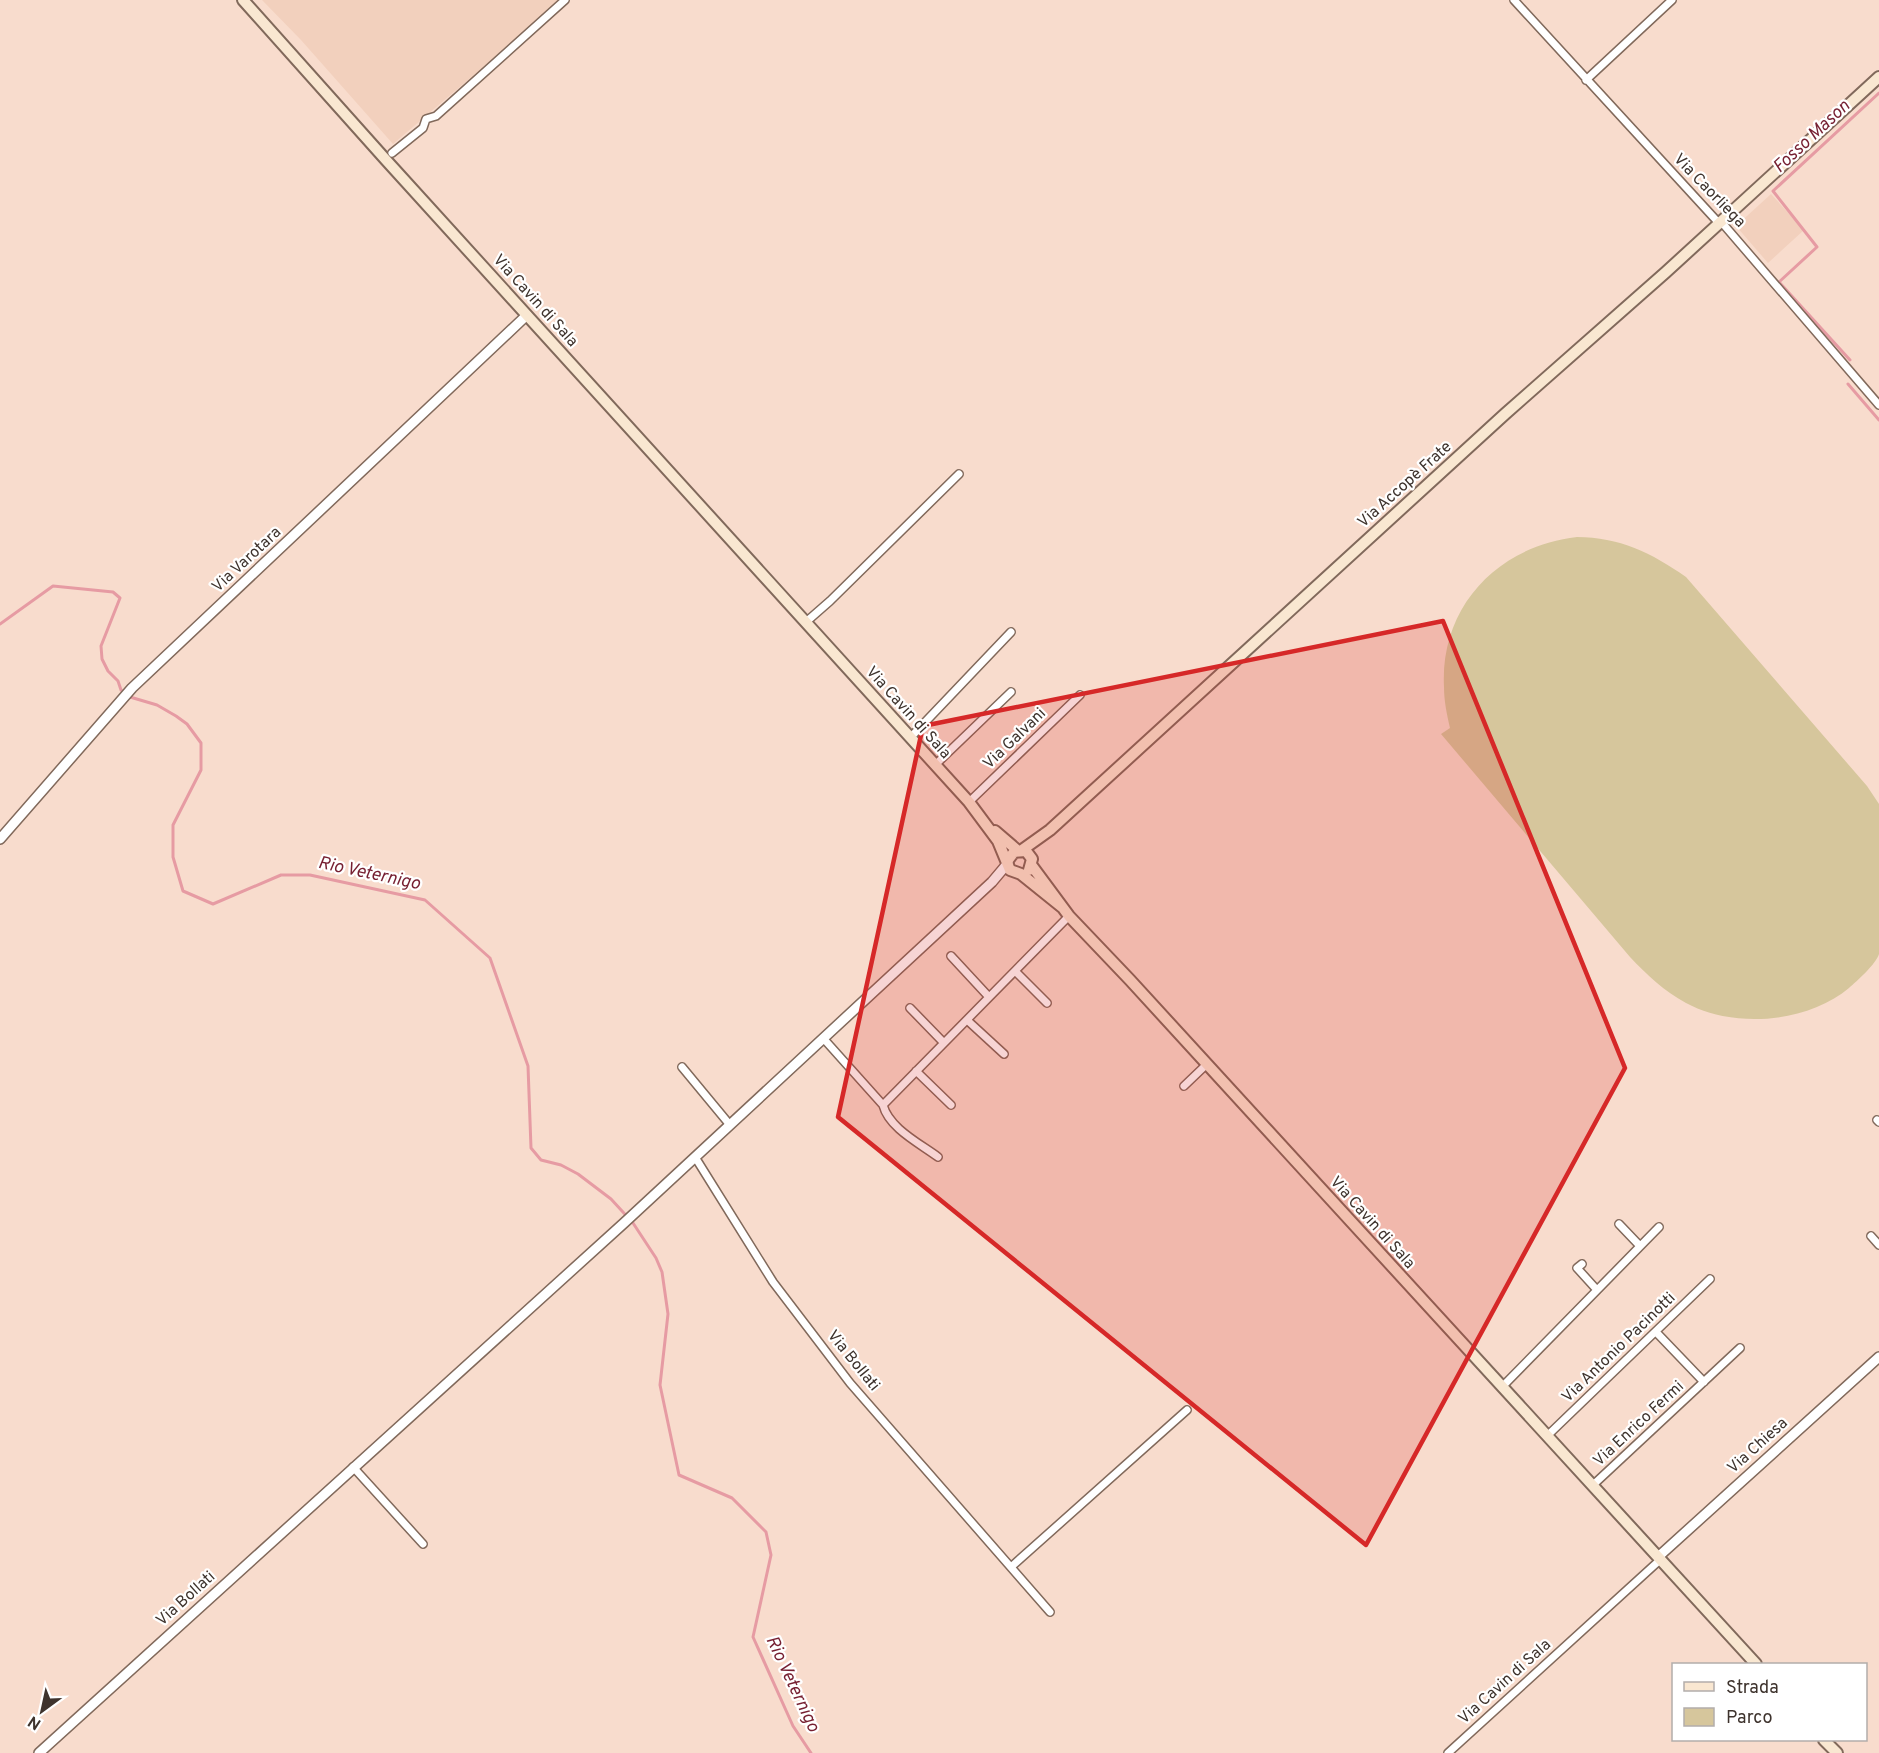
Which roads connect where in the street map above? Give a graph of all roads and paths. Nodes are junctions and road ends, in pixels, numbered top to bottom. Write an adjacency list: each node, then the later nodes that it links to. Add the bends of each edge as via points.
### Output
1 (243, 0): 9 (main road, Via Cavin di Sala)
2 (565, 0): 7 (street)
3 (1514, 0): 6 (street, Via Caorliega)
4 (1672, 0): 6 (street)
5 (1879, 77): 8 (main road, Via Accopè Frate)
6 (1586, 80): 8 (street, Via Caorliega)
7 (392, 153)
8 (1720, 222): 10 (street, Via Caorliega); 20 (main road, Via Accopè Frate)
9 (527, 315): 12 (main road, Via Cavin di Sala); 21 (street, Via Varotara, via 132,688)
10 (1879, 405)
11 (959, 474): 12 (street)
12 (806, 622): 16 (main road, Via Cavin di Sala)
13 (1011, 632): 16 (street)
14 (1011, 692): 17 (street)
15 (1080, 695): 18 (street, Via Galvani)
16 (910, 738): 17 (main road, Via Cavin di Sala)
17 (935, 765): 18 (main road, Via Cavin di Sala)
18 (969, 802): 19 (main road, Via Cavin di Sala)
19 (987, 825): 22 (main road, Via Cavin di Sala); 23 (main road, Via Cavin di Sala)
20 (1050, 830): 22 (main road, Via Accopè Frate); 24 (main road, Via Accopè Frate)
21 (0, 839)
22 (1020, 850): 23 (main road, via 1011,854); 24 (main road, via 1028,853)
23 (1008, 862): 25 (main road, via 1011,870); 26 (street, Via Bollati)
24 (1032, 863): 25 (main road, via 1029,870); 27 (main road, Via Cavin di Sala)
25 (1019, 874): 26 (street, Via Bollati); 27 (main road, Via Cavin di Sala)
26 (992, 882): 35 (street, Via Bollati)
27 (1062, 907): 28 (main road, Via Cavin di Sala)
28 (1069, 916): 30 (street); 38 (main road, Via Cavin di Sala)
29 (951, 956): 31 (street)
30 (1015, 971): 31 (street); 32 (street)
31 (989, 997): 34 (street)
32 (1047, 1003)
33 (910, 1008): 36 (street)
34 (967, 1020): 36 (street); 37 (street)
35 (823, 1038): 42 (street); 44 (street, Via Bollati)
36 (944, 1043): 40 (street)
37 (1004, 1054)
38 (1208, 1064): 41 (street); 59 (main road, Via Cavin di Sala)
39 (682, 1066): 44 (street)
40 (916, 1071): 42 (street); 43 (street)
41 (1184, 1086)
42 (883, 1105): 46 (street, via 885,1115 894,1124)
43 (951, 1105)
44 (730, 1125): 45 (street, Via Bollati)
45 (695, 1157): 62 (street, Via Bollati); 66 (street, Via Bollati, via 772,1282 850,1383)
46 (938, 1157)
47 (1619, 1224): 51 (street)
48 (1659, 1227): 51 (street)
49 (1871, 1236): 50 (street)
50 (1879, 1245)
51 (1640, 1246): 54 (street)
52 (1581, 1264): 54 (street, via 1577,1268)
53 (1710, 1279): 55 (street, Via Antonio Pacinotti)
54 (1598, 1290): 59 (street)
55 (1656, 1332): 58 (street, Via Enrico Fermi); 61 (street, Via Antonio Pacinotti)
56 (1740, 1348): 58 (street, Via Enrico Fermi)
57 (1879, 1357): 65 (street, Via Chiesa)
58 (1704, 1382): 63 (street, Via Enrico Fermi)
59 (1502, 1387): 61 (main road, Via Cavin di Sala)
60 (1187, 1410): 66 (street)
61 (1547, 1436): 63 (main road, Via Cavin di Sala)
62 (353, 1467): 64 (street); 70 (street, Via Bollati)
63 (1593, 1485): 65 (main road, Via Cavin di Sala)
64 (423, 1544)
65 (1659, 1558): 68 (main road, Via Cavin di Sala); 71 (street, Via Cavin di Sala)
66 (1011, 1567): 67 (street, Via Bollati)
67 (1050, 1612)
68 (1754, 1663)
69 (1825, 1741): 72 (main road)
70 (39, 1753)
71 (1448, 1753)
72 (1837, 1753)

